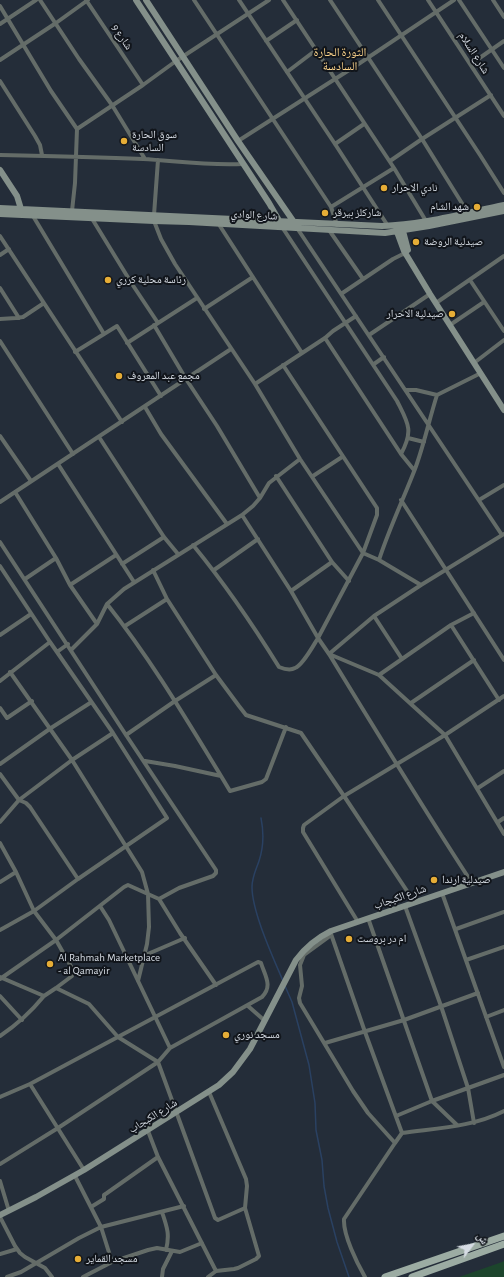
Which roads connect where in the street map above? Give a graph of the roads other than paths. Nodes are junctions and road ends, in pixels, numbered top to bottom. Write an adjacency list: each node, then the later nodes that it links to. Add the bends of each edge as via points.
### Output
1 (36, 0): 20 (street)
2 (40, 0): 22 (street)
3 (87, 0): 22 (street); 40 (street, شارع 9)
4 (136, 0): 34 (main road)
5 (146, 0): 31 (main road)
6 (194, 0): 24 (street)
7 (239, 0): 18 (street)
8 (269, 0): 18 (street)
9 (283, 0): 21 (street)
10 (330, 0): 32 (street)
11 (378, 0): 25 (street)
12 (428, 0): 17 (street, شارع السلام)
13 (454, 0): 17 (street)
14 (459, 0): 29 (street)
15 (493, 0): 19 (street)
16 (0, 6): 20 (street)
17 (436, 12): 25 (street); 35 (street, شارع السلام)
18 (248, 14): 24 (street); 26 (street)
19 (504, 17)
20 (8, 18): 23 (street); 28 (street)
21 (297, 20): 26 (street); 30 (street)
22 (56, 23): 28 (street); 43 (street)
23 (0, 24)
24 (216, 34): 31 (street); 47 (street)
25 (401, 35): 32 (street); 46 (street)
26 (266, 41): 37 (street)
27 (504, 41): 29 (street)
28 (23, 45): 33 (street); 49 (street)
29 (491, 49): 35 (street); 36 (street)
30 (316, 50): 37 (street); 38 (street)
31 (183, 57): 34 (street); 51 (main road)
32 (367, 57): 38 (street); 50 (street)
33 (0, 60)
34 (176, 61): 40 (street); 59 (main road)
35 (471, 64): 41 (street, شارع السلام)
36 (504, 68)
37 (287, 72): 42 (street)
38 (335, 79): 42 (street); 48 (street)
39 (0, 81): 54 (street, via 35,136)
40 (143, 85): 43 (street)
41 (491, 95): 44 (street, شارع السلام); 46 (street)
42 (304, 98): 47 (street); 52 (street)
43 (112, 105): 49 (street); 56 (street)
44 (502, 108): 45 (street, شارع السلام)
45 (504, 116)
46 (456, 118): 50 (street); 63 (street)
47 (272, 120): 51 (street); 65 (street)
48 (364, 124): 52 (street); 58 (street)
49 (77, 129): 55 (street)
50 (422, 139): 58 (street); 70 (street)
51 (238, 141): 78 (main road)
52 (335, 144): 62 (street)
53 (0, 155): 54 (street)
54 (42, 155): 55 (street)
55 (76, 156): 56 (street); 68 (street)
56 (145, 159): 57 (street)
57 (158, 160): 59 (street, via 199,164); 74 (street)
58 (390, 161): 60 (street)
59 (243, 164): 77 (main road)
60 (394, 168): 62 (street); 75 (street)
61 (0, 170): 67 (main road, via 17,196)
62 (363, 188): 65 (street); 80 (street)
63 (504, 193)
64 (504, 205): 70 (main road, شارع الوادي)
65 (331, 207): 79 (street)
66 (0, 208): 67 (main road, شارع الوادي)
67 (21, 209): 68 (main road, شارع الوادي)
68 (72, 211): 72 (main road, شارع الوادي)
69 (504, 211): 82 (main road, شارع الوادي)
70 (468, 213): 75 (main road, شارع الوادي)
71 (0, 214): 73 (main road, شارع الوادي)
72 (91, 215): 73 (main road, شارع الوادي); 74 (main road, شارع الوادي); 103 (street)
73 (33, 216): 106 (street)
74 (154, 218): 76 (main road, شارع الوادي); 77 (main road, شارع الوادي); 94 (street, via 160,239)
75 (426, 221): 80 (main road, شارع الوادي)
76 (218, 224): 77 (main road, شارع الوادي); 88 (street)
77 (281, 225): 78 (main road, شارع الوادي); 102 (street)
78 (296, 225): 79 (main road, شارع الوادي); 81 (main road, شارع الوادي); 92 (street)
79 (337, 225): 80 (main road, شارع الوادي)
80 (388, 226)
81 (329, 230): 82 (main road, شارع الوادي, via 384,233); 89 (street)
82 (400, 231): 86 (main road)
83 (0, 236): 84 (street)
84 (9, 249): 85 (street); 96 (street)
85 (0, 255)
86 (408, 255): 89 (street, via 403,254 393,259); 93 (main road)
87 (504, 256): 90 (street)
88 (253, 277): 98 (street); 115 (street)
89 (363, 279): 92 (street)
90 (470, 280): 95 (street); 97 (street)
91 (0, 288): 101 (street)
92 (341, 294): 99 (street)
93 (430, 294): 97 (main road); 107 (street)
94 (197, 298): 98 (street); 103 (street)
95 (484, 302): 104 (street); 105 (street)
96 (44, 303): 101 (street); 114 (street)
97 (436, 303): 104 (main road)
98 (204, 308): 113 (street)
99 (356, 316): 102 (street); 107 (street)
100 (0, 318): 101 (street)
101 (19, 318)
102 (346, 323): 108 (street); 118 (street)
103 (156, 324): 111 (street); 121 (street)
104 (450, 325): 117 (main road)
105 (504, 331)
106 (104, 334): 111 (street, via 117,326); 114 (street)
107 (369, 335): 116 (street)
108 (325, 338): 115 (street); 135 (street)
109 (504, 340): 117 (street)
110 (0, 341): 112 (street)
111 (127, 343): 125 (street)
112 (2, 349): 134 (street)
113 (231, 350): 121 (street); 122 (street)
114 (75, 352): 128 (street)
115 (302, 353): 119 (street)
116 (384, 357): 118 (street); 123 (street)
117 (474, 363): 120 (main road)
118 (374, 364): 132 (street, via 409,425)
119 (283, 365): 122 (street); 136 (street)
120 (480, 373): 124 (street); 127 (main road)
121 (186, 379): 125 (street); 145 (street)
122 (255, 384): 137 (street)
123 (406, 390): 124 (street); 129 (street)
124 (437, 395): 129 (street)
125 (161, 396): 126 (street)
126 (145, 407): 128 (street); 150 (street, via 161,434)
127 (504, 409)
128 (122, 422): 131 (street)
129 (429, 425): 133 (street); 147 (street)
130 (0, 436): 142 (street)
131 (99, 437): 134 (street); 152 (street)
132 (408, 438): 133 (street); 135 (street)
133 (424, 442): 139 (street)
134 (73, 454): 138 (street)
135 (401, 454): 139 (street)
136 (342, 457): 141 (street); 156 (street, via 377,508 377,515)
137 (300, 459): 140 (street); 141 (street)
138 (58, 464): 142 (street); 158 (street)
139 (414, 470): 146 (street)
140 (276, 476): 145 (street, via 268,483); 161 (street)
141 (313, 476): 156 (street)
142 (31, 481): 144 (street)
143 (504, 485): 147 (street)
144 (15, 492): 148 (street); 159 (street)
145 (260, 498): 149 (street)
146 (401, 500): 160 (street); 164 (street)
147 (479, 500): 151 (street)
148 (0, 502)
149 (242, 515): 150 (street); 153 (street)
150 (227, 524): 155 (street)
151 (503, 534): 164 (street)
152 (164, 537): 157 (street); 162 (street)
153 (258, 539): 166 (street); 172 (street)
154 (0, 542): 167 (street)
155 (193, 546): 157 (street); 166 (street)
156 (363, 553): 160 (street); 168 (street)
157 (178, 554): 165 (street)
158 (116, 555): 162 (street); 170 (street)
159 (56, 558): 167 (street); 170 (street)
160 (379, 560): 171 (street)
161 (332, 562): 168 (street); 172 (street)
162 (122, 564): 169 (street)
163 (0, 566): 176 (street)
164 (446, 569): 171 (street); 175 (street)
165 (153, 570): 169 (street); 173 (street)
166 (214, 570): 182 (street, via 279,667 288,670 296,668)
167 (25, 579): 184 (street)
168 (350, 581): 182 (street)
169 (134, 582): 174 (street)
170 (70, 585): 178 (street)
171 (421, 585): 177 (street)
172 (291, 591): 182 (street)
173 (167, 599): 180 (street); 192 (street)
174 (107, 604): 178 (street); 180 (street)
175 (474, 613): 179 (street); 190 (street)
176 (31, 614): 181 (street); 183 (street)
177 (374, 616): 187 (street); 188 (street)
178 (97, 624): 185 (street)
179 (451, 625): 188 (street); 189 (street)
180 (125, 626): 198 (street)
181 (0, 635)
182 (318, 638): 187 (street)
183 (50, 642): 186 (street); 191 (street)
184 (68, 644): 185 (street); 186 (street)
185 (72, 650): 205 (street)
186 (57, 652): 199 (street)
187 (329, 654): 193 (street); 210 (street)
188 (402, 659): 193 (street)
189 (474, 660): 196 (street); 200 (street)
190 (504, 660)
191 (10, 672): 194 (street); 197 (street)
192 (216, 675): 198 (street); 202 (street, via 246,715)
193 (379, 675): 200 (street)
194 (0, 680)
195 (504, 696): 196 (street)
196 (499, 700): 206 (street)
197 (32, 701): 201 (street, via 7,718); 203 (street)
198 (175, 701): 205 (street); 213 (street)
199 (90, 703): 203 (street); 204 (street)
200 (411, 703): 206 (street)
201 (0, 708)
202 (286, 727): 213 (street, via 264,781 230,791); 215 (street, via 301,733)
203 (51, 728): 207 (street); 209 (street)
204 (113, 733): 207 (street); 222 (street, via 167,818)
205 (126, 735): 208 (street)
206 (444, 735): 210 (street); 214 (street)
207 (72, 760): 216 (street); 222 (street)
208 (144, 761): 213 (street); 230 (street, via 216,870 213,876)
209 (0, 764)
210 (398, 764): 215 (street); 227 (street, via 422,807)
211 (504, 771): 214 (street)
212 (0, 774): 216 (street)
213 (221, 776)
214 (478, 788): 219 (street)
215 (344, 796): 231 (street); 237 (street, via 304,826 303,832)
216 (19, 800): 218 (street); 225 (street, via 30,807)
217 (504, 818): 219 (street)
218 (0, 822)
219 (498, 822): 220 (street)
220 (504, 834)
221 (0, 843): 223 (street)
222 (127, 847): 225 (street); 229 (street, via 142,872)
223 (16, 872): 226 (street); 234 (street)
224 (504, 872): 227 (main road, شارع الكبجاب)
225 (78, 878): 234 (street)
226 (0, 882)
227 (472, 883): 228 (main road, شارع الكبجاب)
228 (442, 893): 231 (main road, شارع الكبجاب); 238 (street)
229 (148, 894): 230 (street); 232 (street, via 126,886); 244 (street, via 149,927)
230 (159, 898): 241 (street)
231 (414, 903): 233 (main road, شارع الكبجاب)
232 (100, 906): 242 (street); 247 (street)
233 (405, 906): 236 (main road, شارع الكبجاب); 254 (street)
234 (34, 911): 239 (street); 242 (street)
235 (504, 912): 238 (street)
236 (368, 918): 237 (main road, شارع الكبجاب); 259 (street)
237 (358, 922): 240 (main road, شارع الكبجاب)
238 (456, 929): 245 (street)
239 (0, 930)
240 (331, 933): 260 (main road, شارع الكبجاب, via 305,949 296,960); 261 (street); 264 (street, via 304,956 300,964 300,1003)
241 (185, 938): 244 (street); 248 (street)
242 (56, 940): 246 (street); 249 (street, via 73,970 72,976)
243 (504, 947): 245 (street)
244 (143, 956): 247 (street)
245 (466, 960): 250 (street)
246 (1, 978): 252 (street)
247 (138, 981): 257 (street)
248 (216, 984): 253 (street, via 260,962 268,992); 257 (street)
249 (56, 988): 252 (street); 263 (street, via 89,1004)
250 (478, 993): 254 (street); 256 (street)
251 (0, 996): 258 (street)
252 (44, 996): 258 (street)
253 (248, 1006): 260 (street); 265 (street)
254 (441, 1006): 259 (street); 271 (street)
255 (504, 1010): 256 (street)
256 (486, 1017): 266 (street)
257 (155, 1018): 263 (street); 265 (street)
258 (22, 1020): 262 (street)
259 (404, 1020): 261 (street); 274 (street)
260 (265, 1021): 272 (main road, شارع الكبجاب, via 243,1061 220,1085)
261 (365, 1032): 264 (street); 277 (street)
262 (0, 1036)
263 (118, 1037): 267 (street); 270 (street)
264 (325, 1043): 283 (street, via 368,1113)
265 (170, 1048): 267 (street)
266 (502, 1054): 268 (street)
267 (158, 1062): 276 (street); 280 (street)
268 (504, 1067)
269 (504, 1075): 271 (street)
270 (30, 1084): 273 (street); 280 (street)
271 (468, 1088): 274 (street); 278 (street)
272 (209, 1092): 276 (main road, شارع الكبجاب); 291 (street, via 246,1179)
273 (0, 1097)
274 (432, 1101): 277 (street); 279 (street)
275 (504, 1111): 278 (street)
276 (177, 1113): 281 (main road, شارع الكبجاب); 291 (street, via 215,1218 218,1220)
277 (396, 1116): 282 (street)
278 (474, 1123): 279 (street)
279 (457, 1125): 282 (street)
280 (58, 1128): 285 (street); 286 (street)
281 (148, 1131): 284 (street); 286 (main road, شارع الكبجاب)
282 (402, 1133): 283 (street)
283 (395, 1143): 311 (street, via 344,1220 352,1251)
284 (158, 1157): 289 (street, via 104,1195 104,1199); 290 (street)
285 (0, 1164)
286 (84, 1170): 287 (main road, شارع الكبجاب)
287 (75, 1176): 289 (street); 292 (main road, شارع الكبجاب)
288 (0, 1181): 292 (street)
289 (91, 1206): 295 (street)
290 (184, 1206): 293 (street); 297 (street)
291 (245, 1208): 305 (street, via 259,1256 234,1269)
292 (9, 1211): 294 (main road, شارع الكبجاب)
293 (162, 1212): 295 (street); 300 (street, via 169,1233)
294 (0, 1216): 299 (street)
295 (101, 1227): 303 (street); 304 (street)
296 (504, 1236): 312 (main road)
297 (202, 1243): 301 (street, via 183,1251); 305 (street)
298 (504, 1244): 313 (main road)
299 (17, 1250): 302 (street); 304 (street)
300 (166, 1250): 301 (street); 303 (street, via 148,1250)
301 (172, 1251): 309 (street)
302 (0, 1254)
303 (112, 1262): 308 (street)
304 (37, 1264): 306 (street); 307 (street, via 45,1268)
305 (216, 1271): 310 (street)
306 (7, 1277)
307 (52, 1277)
308 (83, 1277)
309 (162, 1277)
310 (208, 1277)
311 (365, 1277)
312 (385, 1277)
313 (412, 1277)

